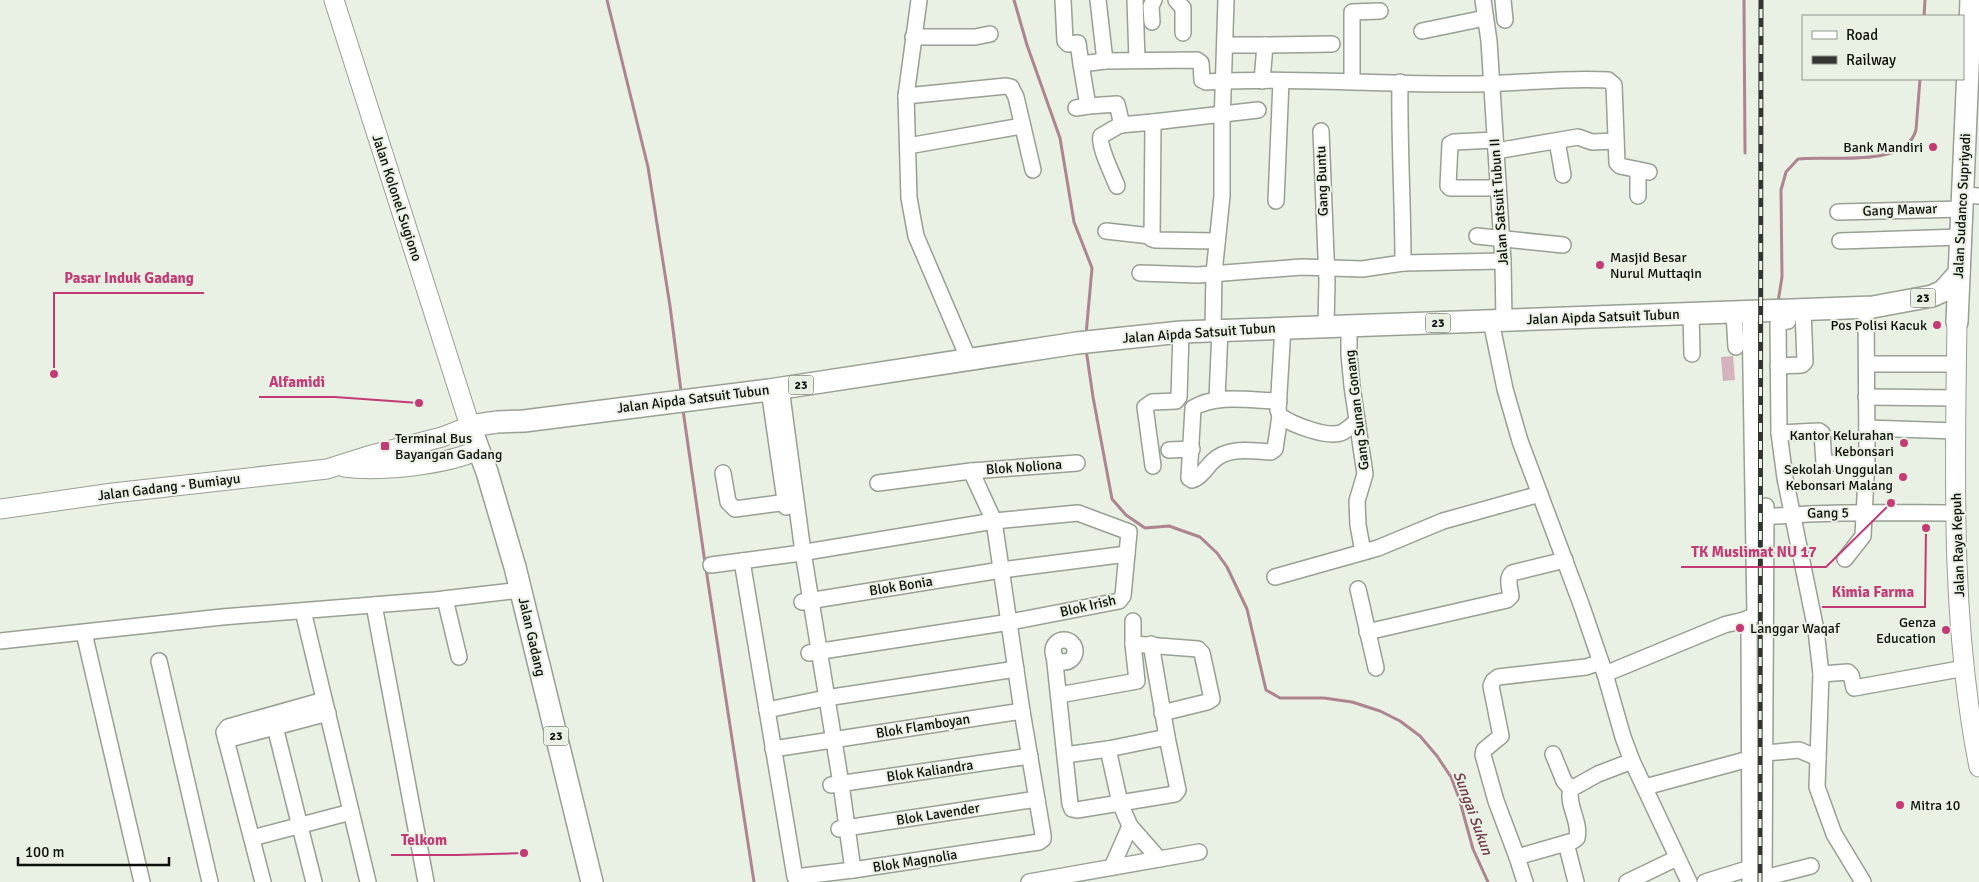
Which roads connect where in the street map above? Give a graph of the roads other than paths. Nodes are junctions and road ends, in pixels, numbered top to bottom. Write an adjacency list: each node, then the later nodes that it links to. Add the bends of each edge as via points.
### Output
1 (334, 0): 83 (main road, Jalan Kolonel Sugiono)
2 (919, 0): 19 (street)
3 (1062, 0): 25 (street, via 1065,41 1068,44 1078,43)
4 (1098, 0): 24 (street)
5 (1135, 0): 23 (street)
6 (1154, 0): 15 (street)
7 (1176, 0): 17 (street, via 1183,8)
8 (1226, 0): 21 (street)
9 (1482, 0): 13 (street, Jalan Satsuit Tubun II)
10 (1503, 0): 14 (street)
11 (1971, 0): 49 (highway, Jalan Sudanco Supriyadi)
12 (1380, 11): 29 (street, via 1352,12)
13 (1485, 18): 16 (street); 31 (street, Jalan Satsuit Tubun II)
14 (1505, 20)
15 (1152, 22)
16 (1422, 31)
17 (1183, 33)
18 (990, 34): 19 (street)
19 (913, 38): 32 (street)
20 (1332, 44): 22 (street)
21 (1225, 45): 22 (street); 27 (street)
22 (1265, 45): 28 (street)
23 (1136, 60): 24 (street); 27 (street, via 1197,60 1201,63 1203,81)
24 (1105, 61): 25 (street)
25 (1081, 64): 36 (street, via 1082,107 1117,104)
26 (1281, 80): 28 (street); 29 (street); 48 (street)
27 (1224, 81): 28 (street); 34 (street)
28 (1262, 81)
29 (1352, 81): 30 (street)
30 (1400, 82): 31 (street); 60 (street)
31 (1491, 84): 40 (street, via 1533,80 1610,81 1614,85); 42 (street, Jalan Satsuit Tubun II)
32 (906, 96): 37 (street, via 1011,87); 41 (street)
33 (1258, 110): 34 (street)
34 (1222, 115): 35 (street); 56 (street, via 1222,196)
35 (1153, 122): 36 (street); 52 (street)
36 (1122, 124): 45 (street, via 1104,133 1100,140)
37 (1022, 126): 41 (street); 43 (street)
38 (1321, 131): 61 (street, Gang Buntu)
39 (1557, 140): 40 (street, via 1578,137 1592,142); 42 (street); 44 (street)
40 (1616, 141): 47 (street, via 1617,163 1644,171)
41 (908, 146): 78 (street, via 908,181 916,236)
42 (1495, 146): 46 (street, Jalan Satsuit Tubun II); 46 (street, via 1451,143 1448,184 1450,188)
43 (1033, 170)
44 (1563, 175)
45 (1117, 186)
46 (1498, 188): 55 (street, Jalan Satsuit Tubun II)
47 (1638, 196)
48 (1276, 200)
49 (1968, 200): 50 (street, Gang Mawar); 54 (highway, Jalan Sudanco Supriyadi)
50 (1838, 212)
51 (1106, 231): 52 (street)
52 (1151, 236): 56 (street, via 1155,240)
53 (1477, 236): 55 (street)
54 (1962, 237): 57 (street, Gang Mawar); 64 (highway, Jalan Sudanco Supriyadi)
55 (1501, 239): 58 (street); 59 (street, Jalan Satsuit Tubun II)
56 (1217, 241): 63 (street)
57 (1840, 241)
58 (1563, 245)
59 (1503, 261): 60 (street); 69 (street, Jalan Satsuit Tubun II)
60 (1403, 263): 61 (street, via 1362,269)
61 (1327, 269): 63 (street, via 1302,267); 71 (street, Gang Buntu)
62 (1140, 273): 63 (street)
63 (1214, 273): 74 (street)
64 (1959, 273): 65 (highway, Jalan Aipda Satsuit Tubun / 23, via 1943,290 1932,296); 70 (highway, Jalan Sudanco Supriyadi)
65 (1872, 307): 66 (highway, Jalan Aipda Satsuit Tubun / 23); 70 (highway, Jalan Aipda Satsuit Tubun / 23, via 1932,309 1944,312); 79 (street)
66 (1788, 311): 67 (highway, Jalan Aipda Satsuit Tubun / 23); 81 (street, via 1788,321 1778,323); 81 (street, via 1805,362)
67 (1742, 312): 68 (highway, Jalan Aipda Satsuit Tubun / 23); 76 (street); 126 (street, via 1754,614)
68 (1691, 313): 69 (highway, Jalan Aipda Satsuit Tubun / 23); 77 (street)
69 (1497, 321): 73 (highway, Jalan Aipda Satsuit Tubun / 23); 104 (street, Jalan Satsuit Tubun II, via 1505,389)
70 (1957, 322): 80 (main road, Jalan Raya Kepuh)
71 (1326, 326): 72 (highway, Jalan Aipda Satsuit Tubun / 23); 73 (highway, Jalan Aipda Satsuit Tubun / 23)
72 (1283, 327): 74 (highway, Jalan Aipda Satsuit Tubun / 23); 87 (street)
73 (1349, 327): 89 (street, Gang Sunan Gonang)
74 (1217, 330): 75 (highway, Jalan Aipda Satsuit Tubun / 23); 86 (street)
75 (1181, 332): 78 (highway, Jalan Aipda Satsuit Tubun / 23, via 1100,340); 100 (street, via 1179,397 1176,401 1152,402 1145,407)
76 (1736, 347)
77 (1692, 354)
78 (970, 360): 82 (highway, Jalan Aipda Satsuit Tubun / 23)
79 (1867, 364): 80 (street); 84 (street)
80 (1956, 364): 85 (main road, Jalan Raya Kepuh)
81 (1778, 366): 93 (street)
82 (775, 389): 88 (highway, Jalan Aipda Satsuit Tubun / 23); 105 (street)
83 (460, 395): 90 (main road, Jalan Gadang)
84 (1866, 396): 85 (street); 91 (street)
85 (1956, 398): 92 (main road, Jalan Raya Kepuh)
86 (1217, 399): 87 (street); 94 (street, via 1193,408)
87 (1280, 409): 89 (street, via 1302,426 1331,435 1343,432); 94 (street, via 1275,449 1271,452 1228,451 1192,480)
88 (524, 421): 90 (highway, Jalan Aipda Satsuit Tubun / 23); 95 (highway, Jalan Aipda Satsuit Tubun / 23)
89 (1356, 422): 111 (street, Gang Sunan Gonang, via 1365,474 1357,501)
90 (470, 426): 95 (highway, Jalan Gadang); 99 (main road, Jalan Gadang - Bumiayu)
91 (1867, 428): 92 (street); 98 (street)
92 (1956, 431): 108 (main road, Jalan Raya Kepuh)
93 (1778, 433): 98 (street, via 1819,431 1822,433 1824,463); 109 (street)
94 (1192, 449): 96 (street)
95 (478, 450): 99 (main road, Jalan Gadang - Bumiayu, via 434,462 371,469); 121 (highway, Jalan Gadang / 23)
96 (1169, 450)
97 (1077, 463): 101 (street, Blok Noliona)
98 (1867, 464): 107 (street)
99 (339, 466): 106 (main road, Jalan Gadang - Bumiayu)
100 (1153, 466)
101 (971, 471): 103 (street, Blok Noliona); 110 (street)
102 (723, 473): 105 (street, via 728,502 735,509)
103 (878, 483)
104 (1540, 494): 111 (street, via 1443,521); 115 (street, Jalan Satsuit Tubun II)
105 (790, 501): 112 (street)
106 (0, 509)
107 (1865, 513): 108 (street, Gang 5); 109 (street, Gang 5); 114 (street, via 1862,540)
108 (1955, 513): 141 (main road, Jalan Raya Kepuh)
109 (1790, 514): 140 (street, via 1816,630); 156 (street, Gang 5, via 1766,511)
110 (994, 521): 112 (street); 113 (street, via 1078,512 1128,532); 118 (street)
111 (1363, 552): 119 (street)
112 (798, 553): 116 (street); 123 (street)
113 (1127, 554): 118 (street, Blok Bonia); 127 (street, Blok Irish, via 1123,596 1119,600)
114 (1845, 559)
115 (1565, 560): 129 (street, via 1509,575 1511,596 1507,600); 138 (street, Jalan Satsuit Tubun II)
116 (742, 561): 117 (street); 148 (street)
117 (711, 565)
118 (1001, 570): 123 (street, Blok Bonia); 127 (street)
119 (1275, 577)
120 (1358, 589): 129 (street)
121 (521, 590): 122 (street); 190 (highway, Jalan Gadang / 23)
122 (446, 599): 124 (street); 135 (street)
123 (806, 601): 134 (street)
124 (374, 605): 125 (street); 189 (street)
125 (303, 611): 130 (street); 147 (street)
126 (1749, 619): 138 (street, via 1740,619); 161 (street)
127 (1010, 622): 134 (street); 139 (street)
128 (1133, 622): 132 (street)
129 (1366, 632): 137 (street)
130 (84, 633): 131 (street); 184 (street)
131 (0, 642)
132 (1133, 644): 133 (street); 144 (street)
133 (1151, 644): 143 (street); 150 (street, via 1200,650 1212,696 1207,702)
134 (814, 652): 146 (street)
135 (459, 657)
136 (159, 661): 185 (street)
137 (1376, 668)
138 (1603, 668): 162 (street, Jalan Satsuit Tubun II); 176 (street, via 1498,676 1493,681 1501,736 1484,750 1483,755)
139 (1016, 669): 146 (street); 149 (street)
140 (1821, 674): 141 (street, via 1848,672 1854,688); 160 (street)
141 (1970, 676): 163 (main road, Jalan Raya Kepuh)
142 (1056, 677): 142 (street, via 1074,656 1075,649 1068,641 1058,642 1054,647); 145 (street)
143 (1156, 677): 144 (street); 150 (street)
144 (1137, 681): 145 (street)
145 (1059, 695): 157 (street)
146 (822, 699): 148 (street); 153 (street)
147 (326, 707): 151 (street); 169 (street)
148 (767, 710): 154 (street)
149 (1022, 711): 153 (street, Blok Flamboyan); 159 (street)
150 (1162, 713): 152 (street)
151 (274, 721): 170 (street); 173 (street, via 228,726 224,732)
152 (1167, 737): 155 (street); 168 (street, via 1178,790 1175,794)
153 (829, 740): 154 (street, Blok Flamboyan); 164 (street)
154 (773, 748): 181 (street, Blok Magnolia, via 793,874 799,878)
155 (1108, 749): 157 (street); 168 (street)
156 (1765, 753): 160 (street, via 1799,750); 182 (street)
157 (1065, 754): 168 (street, via 1072,809)
158 (1553, 754): 166 (street)
159 (1030, 756): 164 (street, Blok Kaliandra); 167 (street)
160 (1815, 757): 197 (street, via 1820,798 1834,834)
161 (1749, 759): 165 (street); 182 (street)
162 (1632, 761): 165 (street, Jalan Satsuit Tubun II); 166 (street)
163 (1979, 767)
164 (836, 784): 172 (street)
165 (1645, 787): 178 (street, Jalan Satsuit Tubun II)
166 (1570, 789): 174 (street, via 1578,835)
167 (1037, 799): 172 (street, Blok Lavender); 181 (street, Blok Magnolia, via 1043,835 1039,842)
168 (1120, 803): 171 (street)
169 (351, 812): 170 (street); 188 (street)
170 (300, 826): 173 (street); 187 (street)
171 (1130, 826): 177 (street); 180 (street)
172 (842, 829): 181 (street)
173 (252, 838): 186 (street)
174 (1566, 843): 176 (street); 193 (street)
175 (1199, 852): 177 (street)
176 (1517, 857): 192 (street)
177 (1159, 858): 180 (street)
178 (1677, 858): 194 (street); 195 (street, Jalan Satsuit Tubun II)
179 (1811, 866): 182 (street)
180 (1112, 867): 183 (street)
181 (848, 871)
182 (1757, 878): 196 (street)
183 (1049, 880): 191 (street)
184 (142, 882)
185 (210, 882)
186 (263, 882)
187 (314, 882)
188 (368, 882)
189 (426, 882)
190 (592, 882)
191 (1029, 882)
192 (1525, 882)
193 (1576, 882)
194 (1627, 882)
195 (1689, 882)
196 (1705, 882)
197 (1863, 882)

